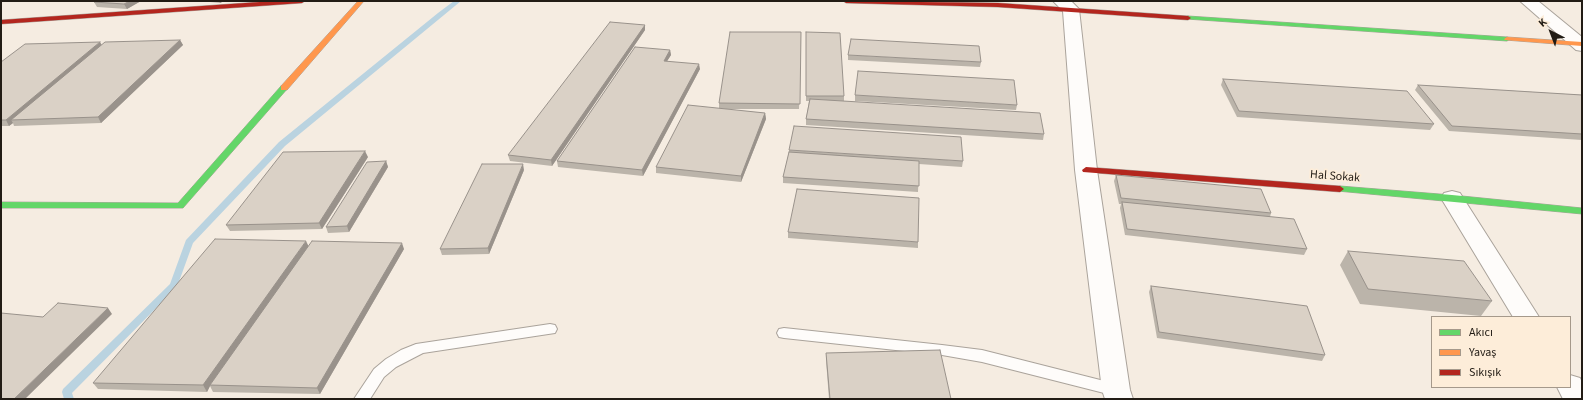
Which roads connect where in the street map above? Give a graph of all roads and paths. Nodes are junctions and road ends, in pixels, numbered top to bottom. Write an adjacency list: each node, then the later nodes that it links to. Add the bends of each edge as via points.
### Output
1 (302, 1): 6 (street)
2 (361, 1): 10 (street, via 180,206)
3 (846, 1): 5 (street)
4 (1528, 1): 7 (street)
5 (1066, 5): 7 (street); 8 (street)
6 (1, 22)
7 (1581, 44)
8 (1086, 170): 9 (street, Hal Sokak); 16 (street)
9 (1452, 198): 11 (street, Hal Sokak); 12 (street)
10 (1, 205)
11 (1582, 211)
12 (1525, 316)
13 (550, 329): 17 (lane, via 421,348 406,354 379,373)
14 (784, 333): 16 (lane, via 982,356)
15 (1571, 388): 18 (street)
16 (1118, 394)
17 (362, 399)
18 (1578, 399)

